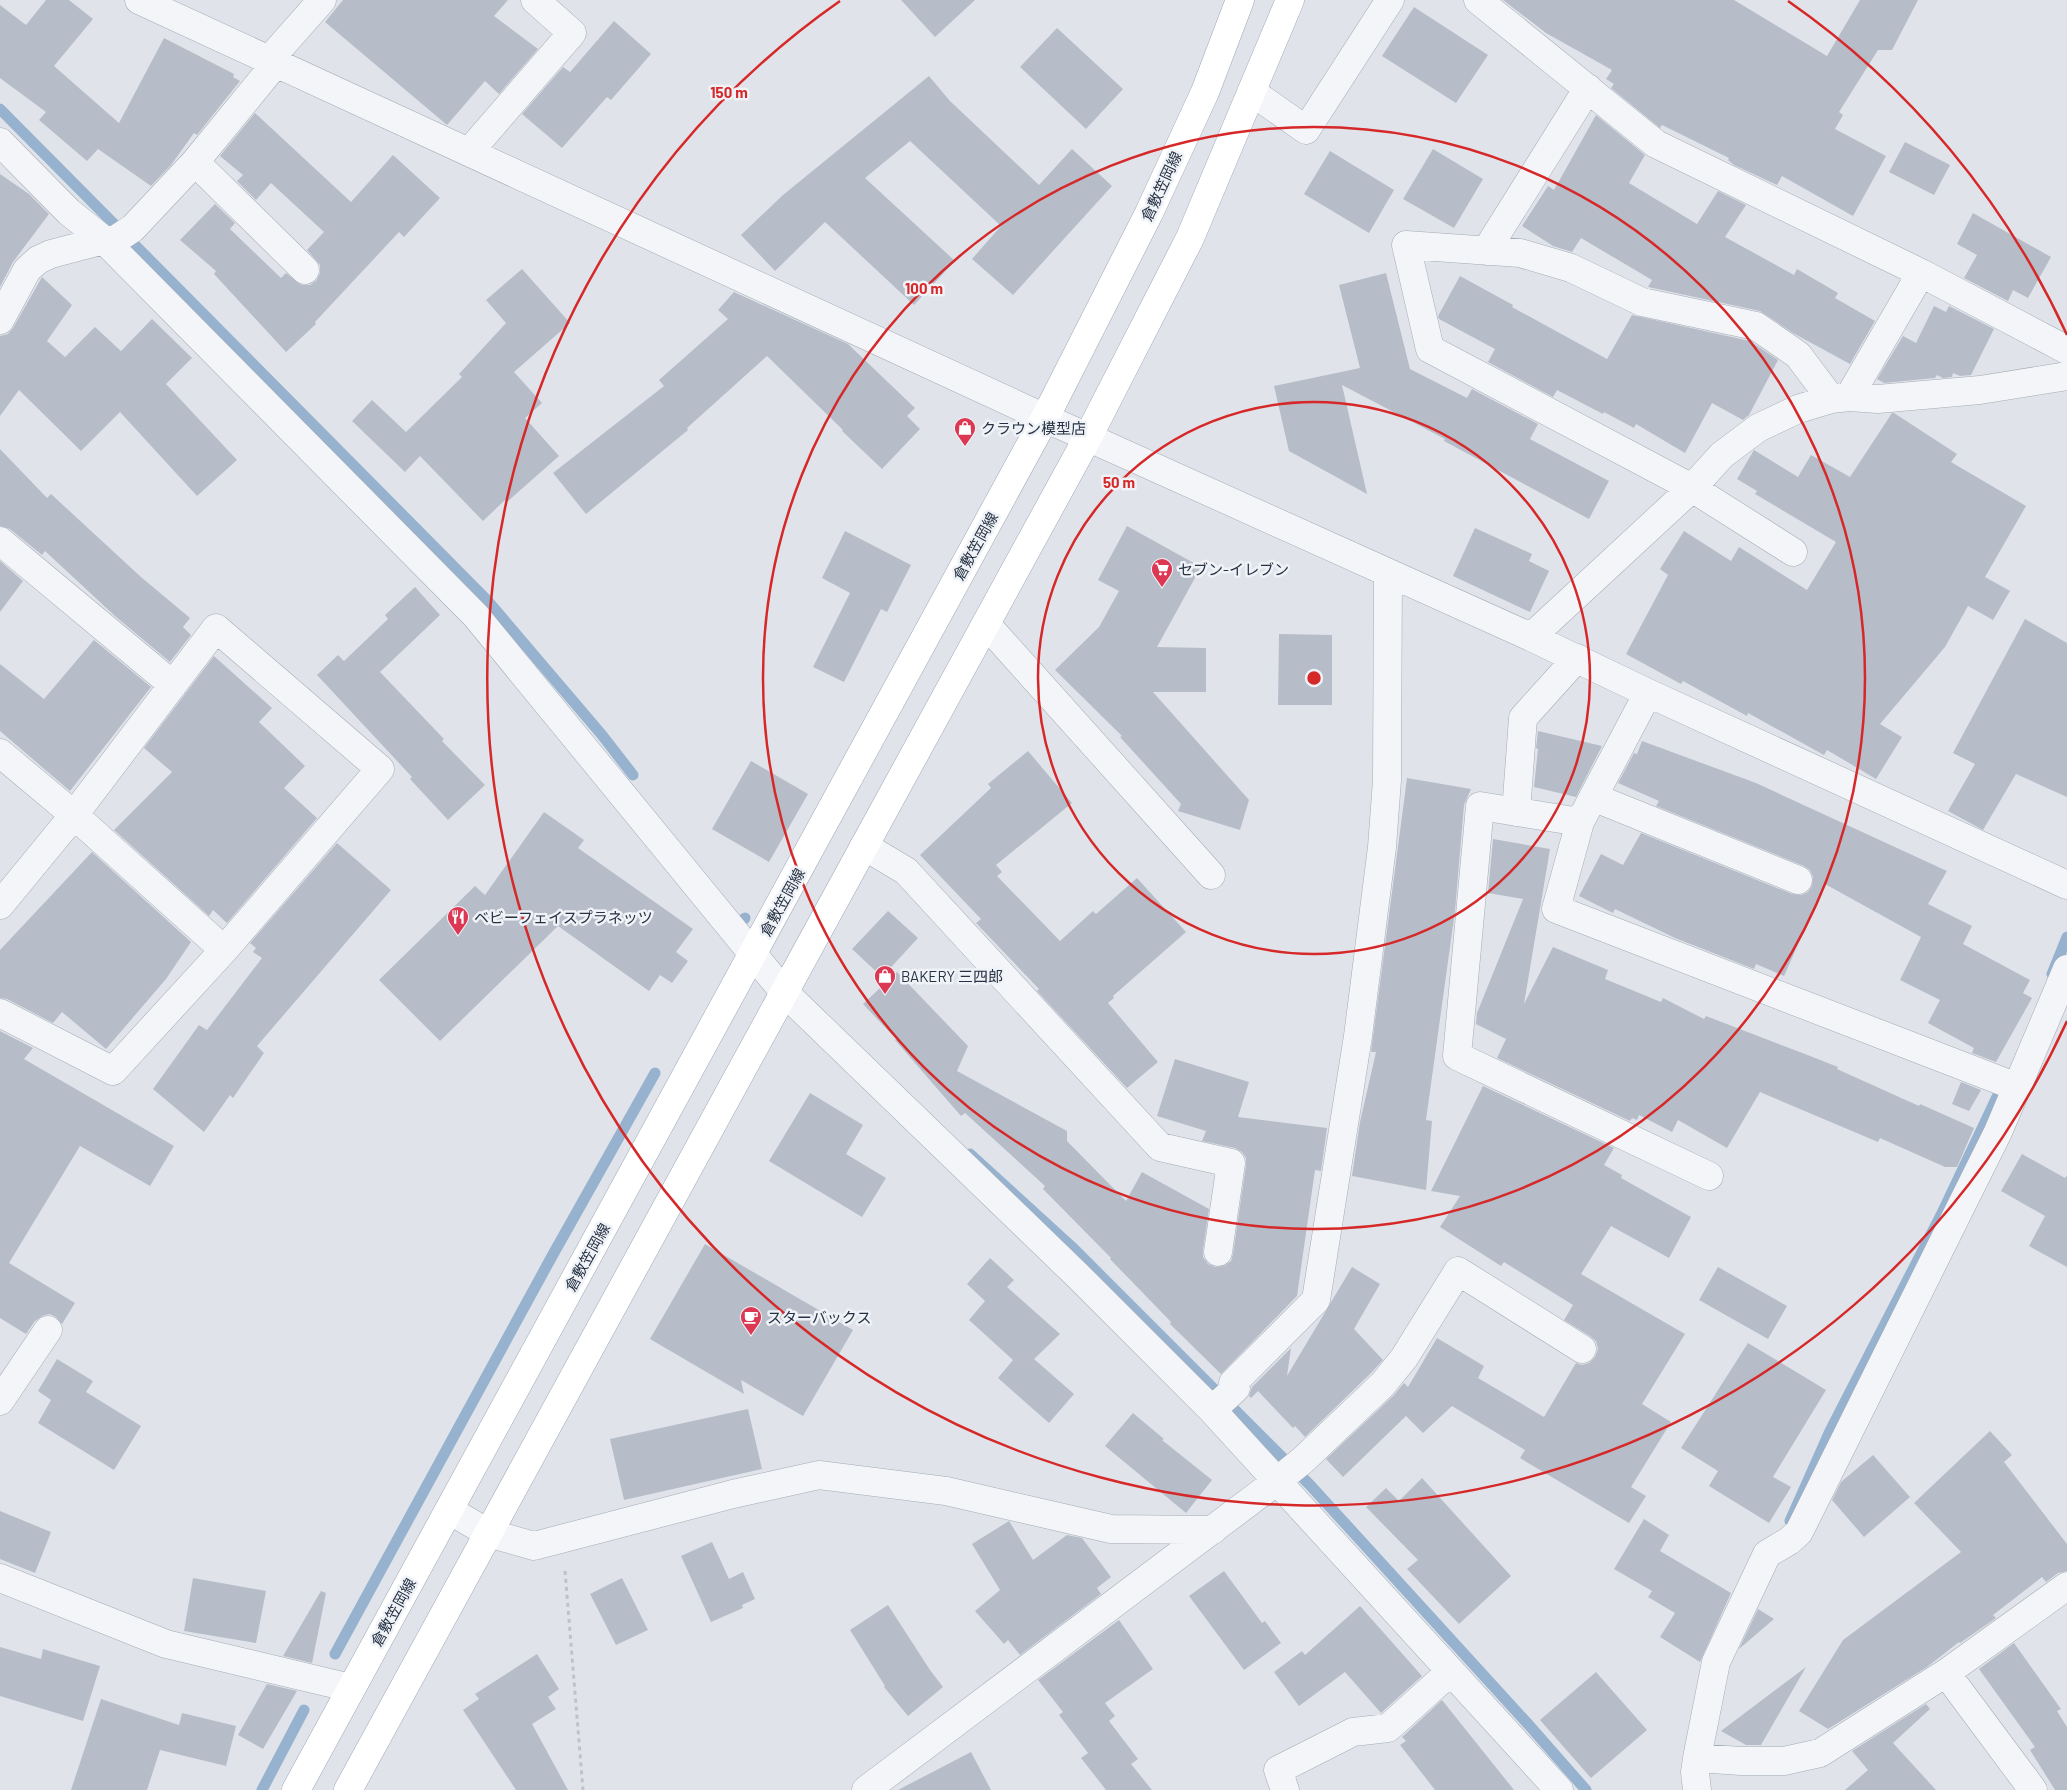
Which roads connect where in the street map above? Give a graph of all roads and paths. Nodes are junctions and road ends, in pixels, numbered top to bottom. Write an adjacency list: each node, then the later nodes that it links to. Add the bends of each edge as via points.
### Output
1 (139, 0): 8 (street)
2 (322, 0): 8 (street)
3 (535, 0): 12 (street, via 572,33)
4 (1240, 0): 22 (main road, 倉敷笠岡線, via 1205,92 1149,213)
5 (1290, 0): 10 (main road)
6 (1390, 0): 10 (street, via 1306,130)
7 (1480, 0): 9 (street)
8 (272, 61): 12 (street); 13 (street)
9 (1588, 88): 15 (street); 17 (street, via 1656,144)
10 (1252, 92): 23 (main road, via 1190,238)
11 (0, 142): 14 (street, via 68,212)
12 (469, 152): 22 (street)
13 (195, 162): 14 (street); 16 (street)
14 (118, 236): 18 (street, via 38,260 27,270); 44 (street, via 476,616)
15 (1486, 251): 21 (street, via 1520,253 1571,268 1642,302 1756,326 1798,355); 24 (street, via 1406,245 1430,349)
16 (306, 270)
17 (1921, 273): 19 (street); 21 (street)
18 (0, 320)
19 (2067, 350)
20 (2067, 376): 21 (street, via 1980,390 1878,399)
21 (1840, 398): 24 (street, via 1798,410 1758,428 1722,456)
22 (1045, 418): 23 (street); 44 (main road, 倉敷笠岡線)
23 (1088, 437): 27 (street); 28 (main road)
24 (1692, 488): 26 (street); 29 (street)
25 (0, 541): 31 (street)
26 (1793, 552)
27 (1388, 573): 29 (street); 54 (street, via 1387,780 1382,847 1358,1036 1316,1300 1232,1383 1236,1388)
28 (986, 624): 38 (main road); 39 (street)
29 (1532, 637): 30 (street)
30 (1577, 658): 32 (street); 35 (street, via 1523,718)
31 (172, 685): 36 (street); 43 (street, via 216,628 380,769)
32 (1648, 693): 34 (street); 41 (street)
33 (0, 753): 36 (street)
34 (1593, 797): 37 (street); 40 (street)
35 (1516, 812): 37 (street); 49 (street, via 1480,806 1457,1056)
36 (74, 815): 42 (street); 43 (street)
37 (1580, 822): 48 (street, via 1556,909)
38 (864, 846): 46 (main road); 50 (street, via 906,871 1160,1147 1231,1163)
39 (1211, 875)
40 (1798, 880)
41 (2067, 885)
42 (0, 904)
43 (224, 950): 47 (street, via 113,1071)
44 (753, 955): 46 (street); 56 (main road, 倉敷笠岡線)
45 (2067, 969): 48 (street)
46 (784, 992): 54 (street, via 1076,1274); 58 (main road)
47 (0, 1013)
48 (2009, 1083): 65 (street, via 1998,1132 1799,1532 1766,1554 1716,1662)
49 (1709, 1176)
50 (1218, 1252)
51 (48, 1330): 53 (street)
52 (1582, 1350): 55 (street, via 1458,1271 1404,1358 1383,1384)
53 (0, 1401)
54 (1220, 1402): 55 (street)
55 (1289, 1472): 57 (street); 62 (street)
56 (449, 1510): 58 (street); 64 (main road, 倉敷笠岡線)
57 (1212, 1530): 59 (street, via 1111,1529 946,1491 819,1475); 69 (street)
58 (488, 1533): 59 (street, via 534,1546); 67 (main road)
59 (563, 1539): 68 (path)
60 (0, 1578): 64 (street, via 166,1644)
61 (2067, 1586): 63 (street)
62 (1450, 1672): 70 (street, via 1388,1728 1353,1732 1278,1770); 71 (street)
63 (1946, 1672): 65 (street, via 1820,1754 1784,1761); 73 (street)
64 (351, 1688): 66 (main road, 倉敷笠岡線)
65 (1706, 1759): 72 (street, via 1695,1772)
66 (296, 1790)
67 (348, 1790)
68 (583, 1790)
69 (866, 1790)
70 (1285, 1790)
71 (1559, 1790)
72 (1698, 1790)
73 (2033, 1790)

